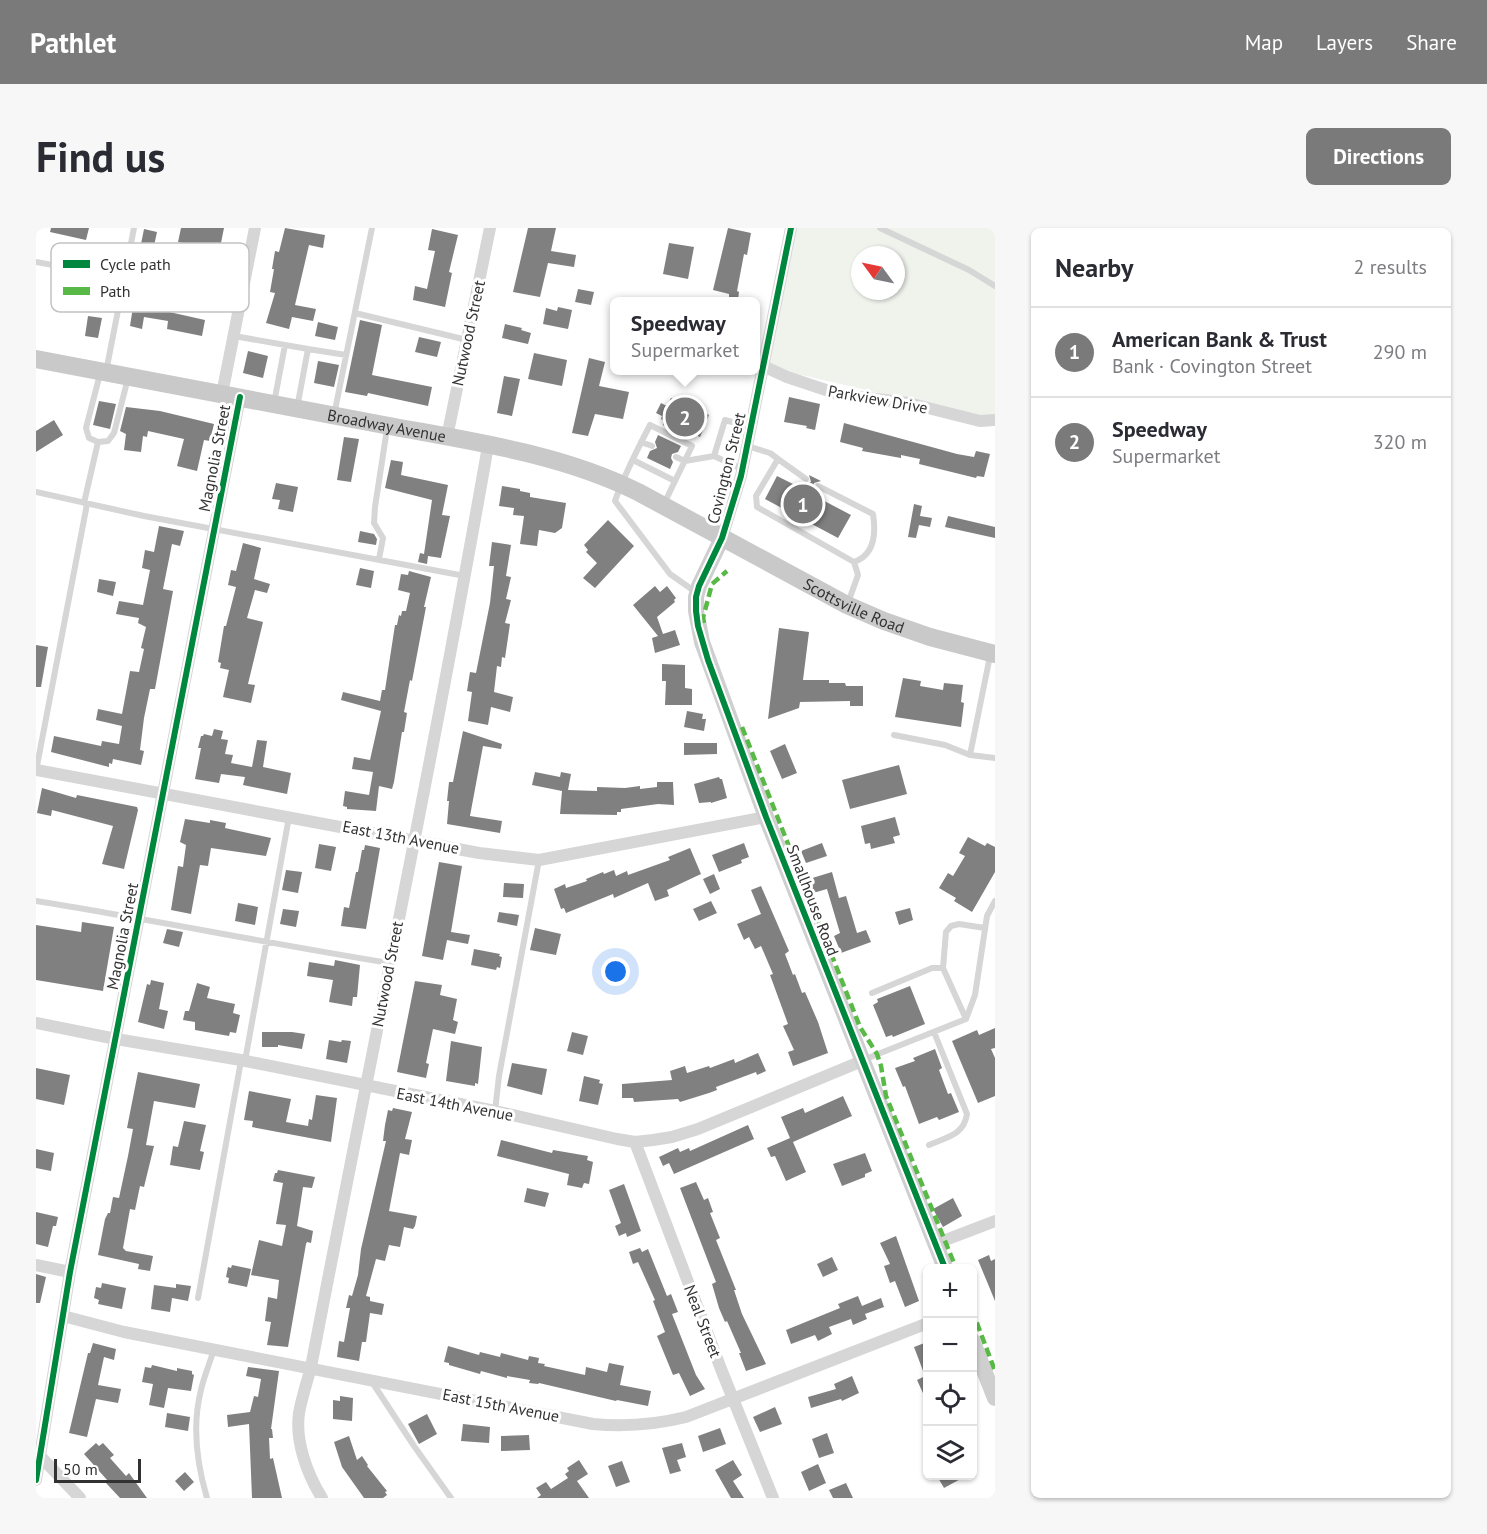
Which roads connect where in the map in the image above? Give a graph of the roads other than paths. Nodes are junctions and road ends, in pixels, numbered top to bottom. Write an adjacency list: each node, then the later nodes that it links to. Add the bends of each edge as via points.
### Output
1 (134, 228): 7 (lane)
2 (255, 228): 8 (street, Magnolia Street)
3 (372, 228): 14 (lane)
4 (490, 228): 16 (street, Nutwood Street)
5 (791, 228): 21 (street, Covington Street)
6 (880, 228): 11 (lane)
7 (131, 243)
8 (249, 259)
9 (36, 262): 10 (lane)
10 (51, 265)
11 (995, 286)
12 (116, 312): 22 (lane)
13 (239, 312): 15 (street, Magnolia Street)
14 (355, 313): 16 (lane); 19 (lane)
15 (234, 336): 17 (lane); 24 (street, Magnolia Street)
16 (467, 340): 31 (street, Nutwood Street)
17 (285, 345): 18 (lane); 25 (lane)
18 (308, 349): 19 (lane); 26 (lane)
19 (346, 355): 27 (lane)
20 (36, 359): 22 (main road, Broadway Avenue)
21 (763, 366): 28 (street, Parkview Drive, via 838,394 908,403 980,421); 30 (street, Covington Street)
22 (103, 371): 23 (main road, Broadway Avenue); 32 (lane, via 86,428 89,438)
23 (128, 376): 24 (main road, Broadway Avenue); 32 (lane, via 114,433 108,441)
24 (231, 395): 25 (main road, Broadway Avenue); 50 (street, Magnolia Street)
25 (274, 404): 26 (main road, Broadway Avenue)
26 (297, 408): 27 (main road, Broadway Avenue)
27 (334, 415): 29 (main road, Broadway Avenue)
28 (995, 420)
29 (387, 426): 31 (main road, Broadway Avenue); 52 (lane, via 375,507 375,523 383,538)
30 (751, 427): 36 (street, Covington Street); 37 (lane, via 725,420)
31 (447, 437): 34 (main road, Broadway Avenue)
32 (98, 442): 48 (lane)
33 (641, 442): 35 (lane); 40 (lane); 41 (lane, via 650,425 692,446)
34 (488, 446): 45 (main road, Broadway Avenue, via 568,464); 54 (street, Nutwood Street)
35 (652, 446)
36 (747, 446): 39 (lane); 42 (street, Covington Street)
37 (714, 456): 41 (lane); 42 (lane)
38 (676, 457): 41 (lane)
39 (778, 459): 43 (lane); 53 (lane, via 756,496 757,507)
40 (633, 460): 44 (lane); 45 (lane)
41 (685, 461): 44 (lane)
42 (742, 469): 51 (street, Covington Street)
43 (806, 479)
44 (675, 481): 49 (lane)
45 (621, 484): 49 (main road, Broadway Avenue); 55 (lane, via 615,501 670,574)
46 (818, 486): 53 (lane, via 873,513 875,534 870,551)
47 (36, 492): 48 (lane)
48 (86, 503): 50 (lane); 61 (lane)
49 (663, 505): 51 (main road, Broadway Avenue)
50 (214, 527): 52 (lane); 62 (street, Magnolia Street)
51 (722, 538): 55 (street, Smallhouse Road); 56 (main road, Scottsville Road)
52 (379, 559): 54 (lane)
53 (854, 562): 56 (lane, via 858,575)
54 (465, 576): 65 (street, Nutwood Street)
55 (697, 593): 64 (street, Smallhouse Road, via 702,642)
56 (847, 605): 57 (main road, Scottsville Road, via 930,637)
57 (993, 653): 59 (lane)
58 (894, 735): 59 (lane, via 945,745)
59 (970, 755): 60 (lane)
60 (995, 758)
61 (36, 770): 62 (street, East 13th Avenue)
62 (162, 794): 63 (street, East 13th Avenue); 69 (street, Magnolia Street)
63 (290, 816): 65 (street, East 13th Avenue); 71 (lane)
64 (766, 817): 66 (street, East 13th Avenue); 80 (street, Smallhouse Road)
65 (414, 839): 66 (street, East 13th Avenue, via 479,853); 72 (street, Nutwood Street)
66 (539, 860): 82 (lane)
67 (36, 901): 69 (lane)
68 (995, 901): 70 (lane)
69 (139, 917): 71 (lane); 78 (street, Magnolia Street)
70 (985, 928): 73 (lane, via 951,926 946,932); 75 (lane, via 975,995)
71 (266, 941): 72 (lane); 79 (lane)
72 (389, 963): 81 (street, Nutwood Street)
73 (943, 968): 74 (lane); 75 (lane)
74 (872, 993)
75 (966, 1018): 77 (lane)
76 (36, 1023): 78 (street, East 14th Avenue)
77 (934, 1032): 80 (lane); 84 (lane, via 967,1113 959,1132)
78 (116, 1039): 79 (street, East 14th Avenue); 89 (street, Magnolia Street)
79 (243, 1060): 81 (street, East 14th Avenue); 90 (lane)
80 (862, 1061): 83 (street, East 14th Avenue, via 698,1129); 86 (street, Smallhouse Road)
81 (365, 1085): 82 (street, East 14th Avenue); 95 (street, Nutwood Street)
82 (495, 1111): 83 (street, East 14th Avenue)
83 (635, 1142): 97 (street, Neal Street)
84 (929, 1145)
85 (995, 1221): 86 (street)
86 (935, 1244): 88 (street, Smallhouse Road)
87 (36, 1264): 89 (street)
88 (943, 1264)
89 (70, 1272): 91 (street, Magnolia Street)
90 (198, 1298)
91 (63, 1316): 93 (street, East 15th Avenue); 99 (street, Magnolia Street)
92 (923, 1325): 97 (street, East 15th Avenue)
93 (214, 1349): 95 (street, East 15th Avenue); 102 (lane, via 201,1391 196,1431)
94 (977, 1353): 98 (street)
95 (311, 1367): 96 (street, East 15th Avenue); 103 (street, Nutwood Street, via 299,1415 300,1438 305,1463)
96 (371, 1380): 97 (street, East 15th Avenue, via 619,1426 666,1422); 104 (lane)
97 (733, 1398): 105 (street, Neal Street)
98 (995, 1398)
99 (40, 1456): 100 (street, Magnolia Street); 101 (street)
100 (36, 1480)
101 (80, 1498)
102 (207, 1498)
103 (322, 1498)
104 (451, 1498)
105 (773, 1498)

